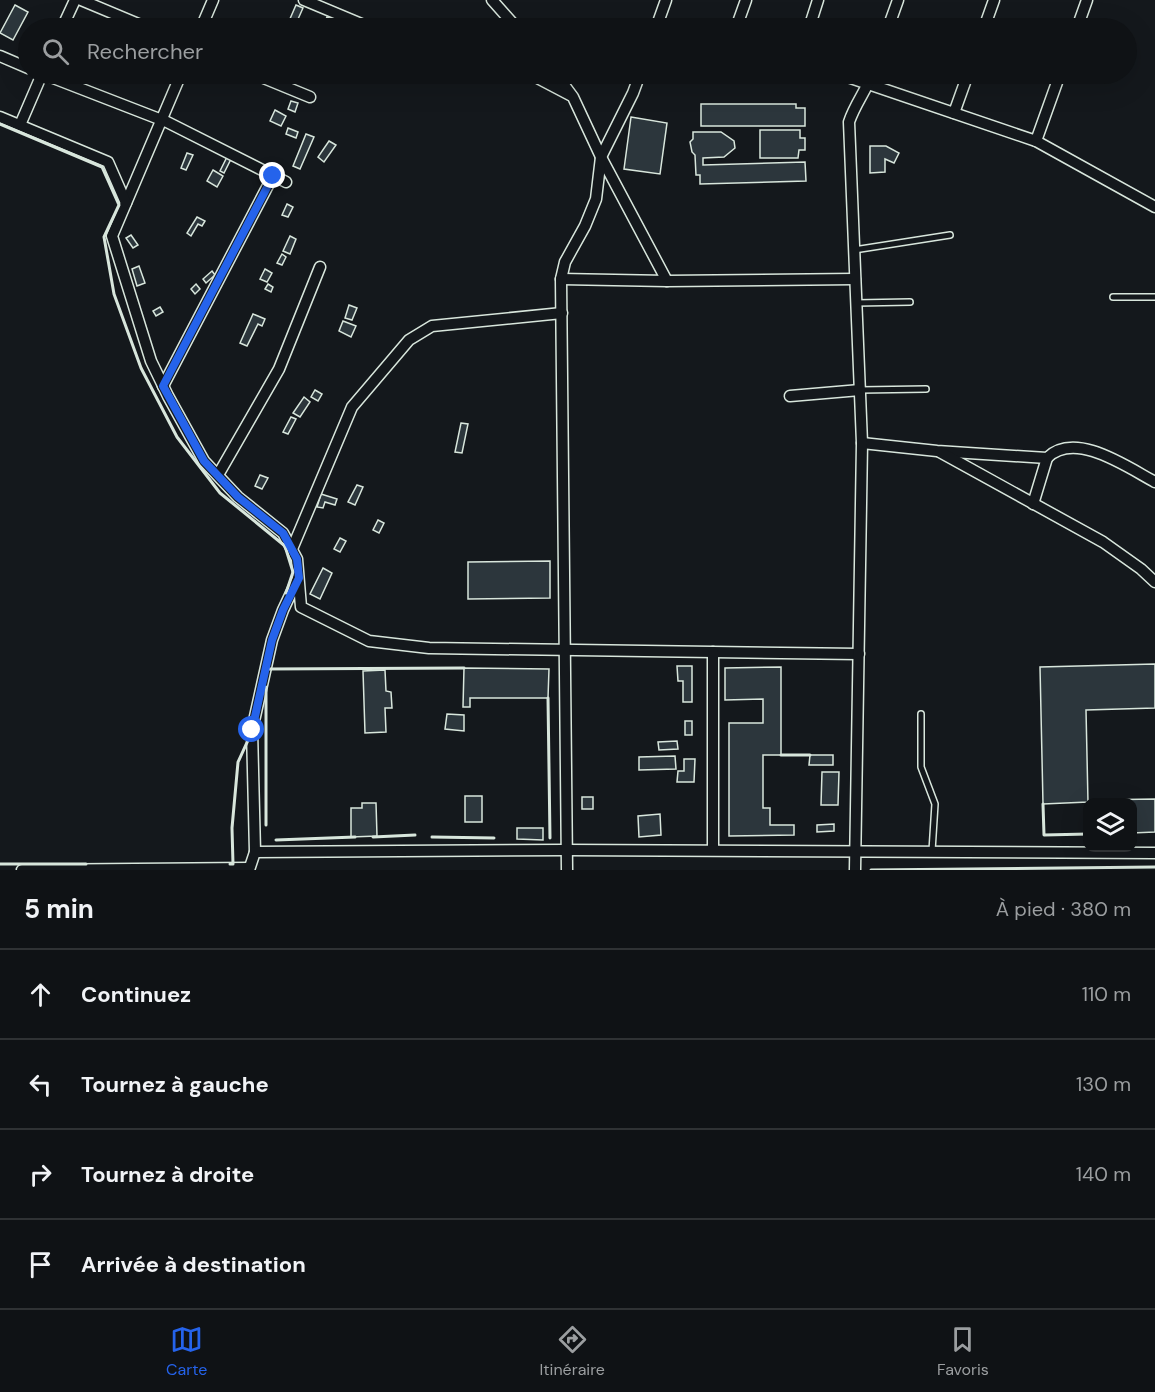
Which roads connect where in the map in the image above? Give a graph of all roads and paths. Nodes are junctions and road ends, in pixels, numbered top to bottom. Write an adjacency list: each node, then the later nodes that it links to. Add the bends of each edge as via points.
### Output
1 (75, 0): 12 (street)
2 (81, 0): 13 (street)
3 (213, 0): 14 (street)
4 (304, 0): 15 (street)
5 (492, 0): 16 (street)
6 (666, 0): 17 (street)
7 (746, 0): 18 (street)
8 (818, 0): 19 (street)
9 (898, 0): 20 (street)
10 (994, 0): 21 (street)
11 (1088, 0): 22 (street)
12 (67, 18)
13 (124, 18)
14 (205, 18)
15 (347, 18)
16 (509, 18)
17 (660, 18)
18 (740, 18)
19 (812, 18)
20 (892, 18)
21 (988, 18)
22 (1081, 18)
23 (0, 56): 24 (street)
24 (18, 64)
25 (38, 84): 41 (street)
26 (68, 84): 40 (street)
27 (178, 84): 40 (street)
28 (278, 84): 37 (street)
29 (550, 84): 36 (street)
30 (564, 84): 36 (street)
31 (636, 84): 43 (street)
32 (868, 84): 49 (street, via 849,122)
33 (885, 84): 38 (street)
34 (964, 84): 38 (street)
35 (1056, 84): 42 (street)
36 (573, 96): 43 (street)
37 (310, 97)
38 (954, 112): 42 (street)
39 (0, 117): 41 (street)
40 (162, 120): 44 (street); 46 (street)
41 (20, 125): 46 (street, via 108,162)
42 (1036, 141): 47 (street)
43 (601, 157): 51 (street, via 596,199 565,261); 53 (street)
44 (273, 176): 45 (street); 59 (street)
45 (286, 182)
46 (126, 203): 59 (street, via 112,236 151,361)
47 (1155, 207)
48 (950, 235): 49 (lane)
49 (854, 250): 52 (street)
50 (320, 267): 66 (street, via 279,369)
51 (561, 279): 53 (street); 58 (street)
52 (855, 279): 53 (street); 57 (street)
53 (667, 281)
54 (1113, 297): 55 (lane)
55 (1155, 297)
56 (910, 302): 57 (lane)
57 (856, 303): 61 (street)
58 (562, 313): 69 (street, via 432,326 409,340 352,407); 72 (street)
59 (163, 386): 66 (street, via 204,461)
60 (926, 389): 61 (lane)
61 (860, 390): 62 (street); 63 (street)
62 (790, 396)
63 (862, 443): 64 (street); 74 (street)
64 (937, 451): 65 (street); 68 (street)
65 (1047, 458): 67 (street, via 1055,450 1069,447 1094,451); 68 (street)
66 (218, 475): 69 (street, via 238,497 283,533)
67 (1155, 482)
68 (1034, 504): 71 (street, via 1103,542)
69 (292, 549): 70 (street)
70 (299, 578): 72 (street, via 301,607 369,640 429,648); 80 (street, via 272,640 252,730)
71 (1155, 582)
72 (566, 650): 73 (street); 76 (street)
73 (713, 652): 74 (street); 77 (street)
74 (859, 654): 78 (street)
75 (921, 714): 79 (lane, via 921,767 935,804)
76 (566, 850): 77 (street); 80 (street); 84 (street)
77 (713, 850): 78 (street)
78 (855, 850): 79 (street); 85 (street)
79 (932, 851): 81 (street)
80 (255, 852): 82 (street)
81 (1155, 853)
82 (249, 869): 83 (street)
83 (22, 870)
84 (567, 870)
85 (855, 870)

